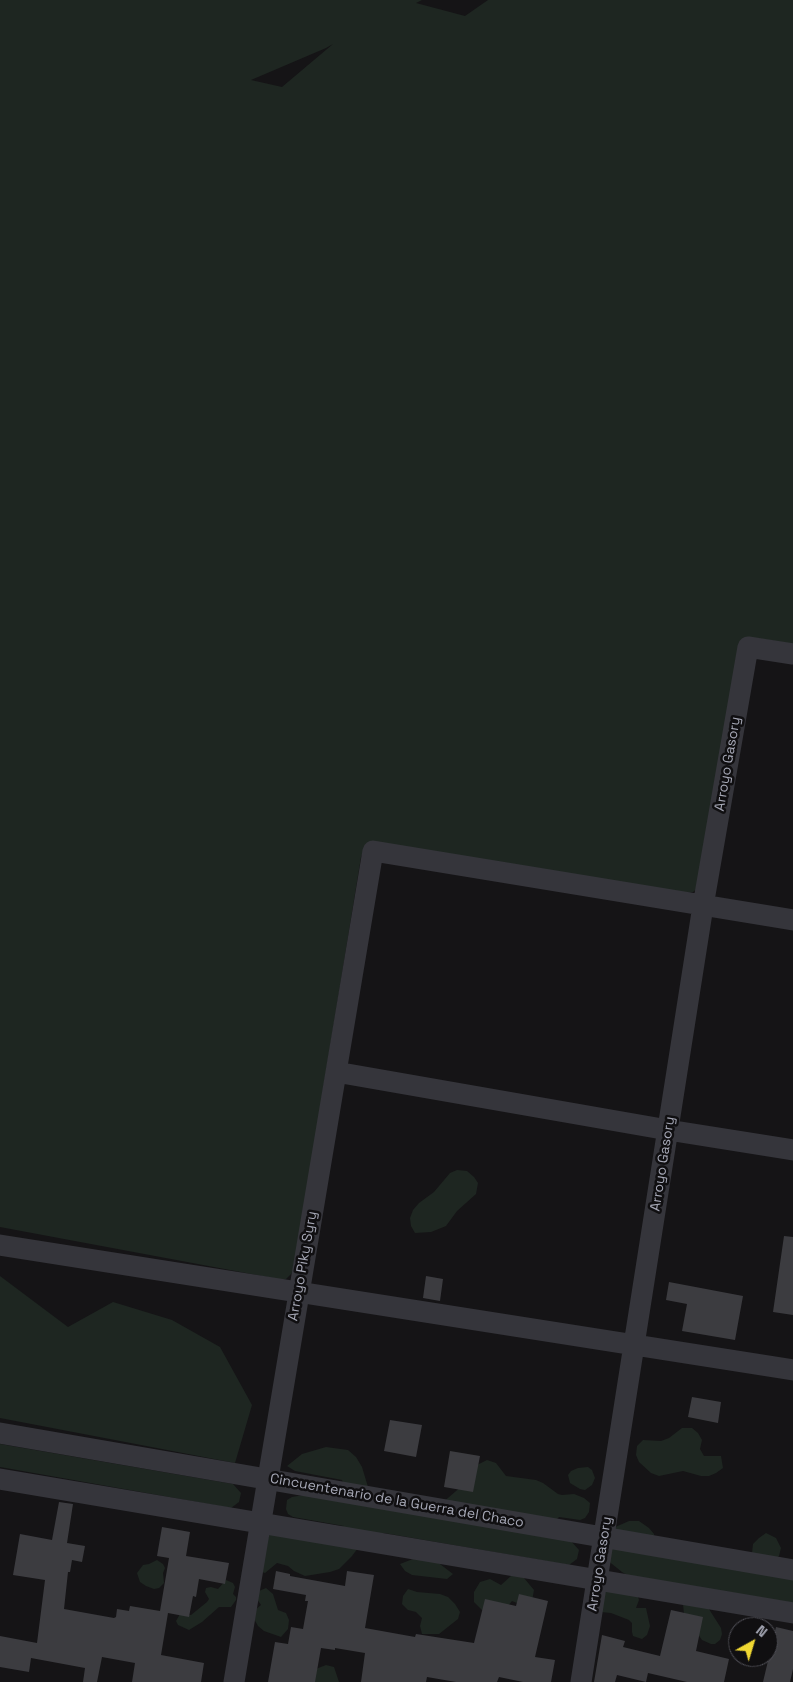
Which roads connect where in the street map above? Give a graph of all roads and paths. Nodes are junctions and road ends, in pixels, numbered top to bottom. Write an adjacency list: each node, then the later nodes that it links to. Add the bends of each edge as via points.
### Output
1 (793, 654): 2 (street, Arroyo Gasory, via 748,646)
2 (703, 906): 3 (street); 4 (street, Arroyo Piky Syry, via 373,851); 5 (street, Arroyo Gasory)
3 (793, 920)
4 (336, 1072): 5 (street); 8 (street, Arroyo Piky Syry)
5 (668, 1130): 6 (street); 9 (street, Arroyo Gasory)
6 (793, 1150)
7 (0, 1245): 8 (street)
8 (299, 1292): 9 (street); 12 (street, Arroyo Piky Syry)
9 (635, 1345): 10 (street); 15 (street, Arroyo Gasory)
10 (793, 1370)
11 (0, 1433): 12 (street, Cincuentenario de la Guerra del Chaco)
12 (267, 1478): 14 (street, Arroyo Piky Syry); 15 (street, Cincuentenario de la Guerra del Chaco)
13 (0, 1479): 14 (street)
14 (260, 1523): 17 (street); 19 (street, Arroyo Piky Syry)
15 (604, 1538): 16 (street, Cincuentenario de la Guerra del Chaco); 17 (street, Arroyo Gasory)
16 (793, 1570)
17 (598, 1580): 18 (street); 20 (street, Arroyo Gasory)
18 (793, 1613)
19 (234, 1682)
20 (581, 1682)

